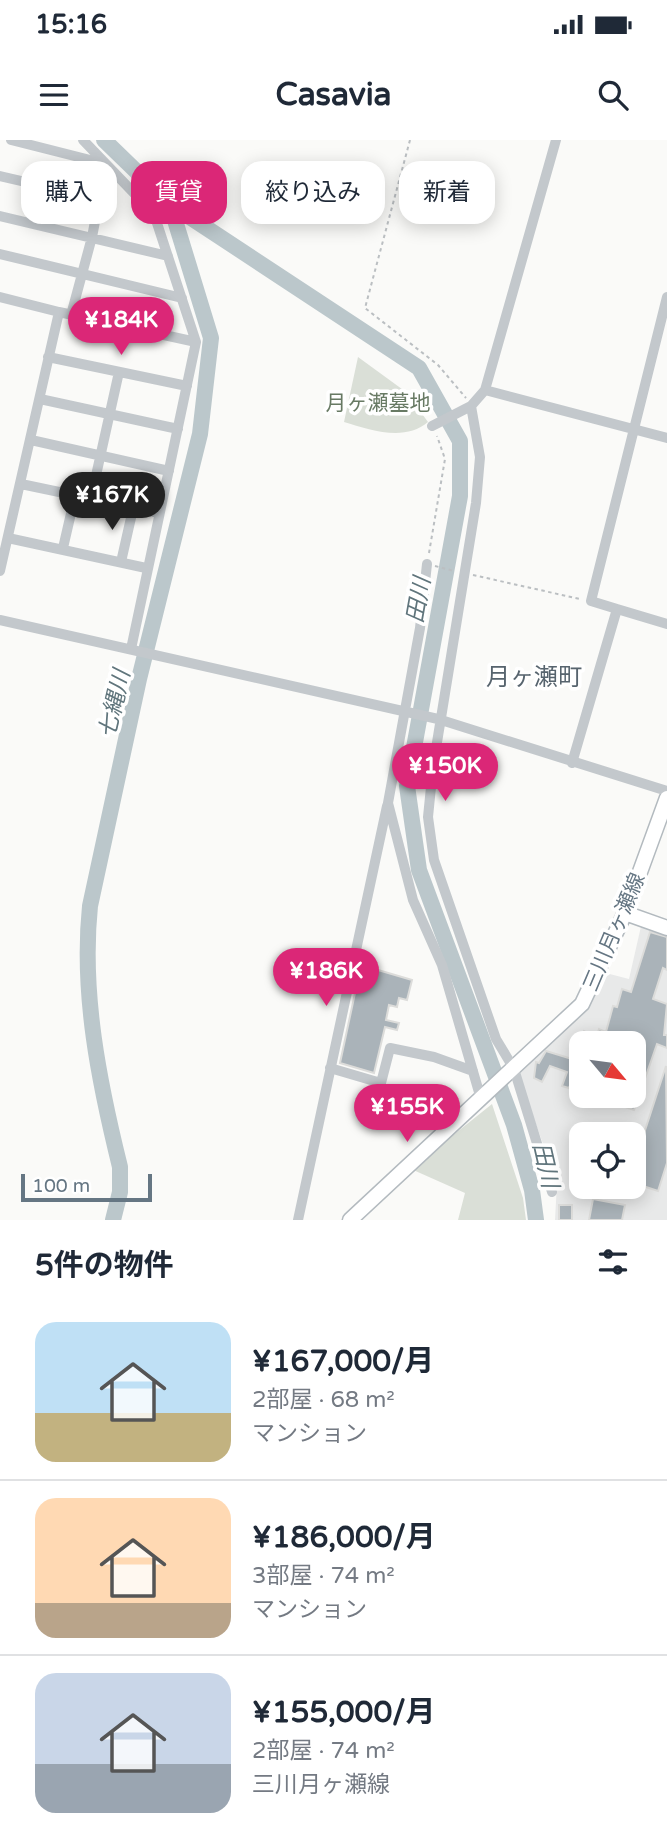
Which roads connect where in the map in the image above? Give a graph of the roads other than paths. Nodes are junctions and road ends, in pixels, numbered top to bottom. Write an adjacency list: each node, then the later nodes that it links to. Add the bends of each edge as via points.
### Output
1 (11, 140): 4 (street)
2 (83, 140): 5 (street)
3 (556, 140): 23 (street)
4 (94, 161)
5 (103, 161)
6 (117, 175): 13 (street, via 154,214)
7 (0, 176): 8 (street)
8 (21, 181)
9 (0, 216): 11 (street)
10 (94, 224): 11 (street)
11 (92, 237): 13 (street); 14 (street)
12 (0, 254): 14 (street)
13 (168, 256): 17 (street)
14 (82, 274): 17 (street); 18 (street)
15 (667, 297): 28 (street)
16 (0, 298): 18 (street)
17 (182, 298): 19 (street)
18 (65, 314): 19 (street); 20 (street)
19 (196, 342): 22 (street)
20 (48, 356): 21 (street); 24 (street)
21 (119, 372): 22 (street); 26 (street)
22 (187, 386): 29 (street)
23 (485, 390): 25 (street); 28 (street)
24 (40, 399): 26 (street); 31 (street)
25 (470, 407): 27 (street); 50 (street, via 480,457)
26 (110, 414): 29 (street); 32 (street)
27 (433, 425)
28 (634, 428): 30 (street); 45 (street, via 591,601)
29 (178, 429): 33 (street)
30 (667, 438)
31 (31, 440): 32 (street); 34 (street)
32 (99, 456): 33 (street); 36 (street)
33 (169, 471): 38 (street)
34 (21, 484): 35 (street); 39 (street)
35 (75, 496): 36 (street); 40 (street)
36 (91, 498): 37 (street)
37 (133, 509): 38 (street); 41 (street)
38 (159, 513): 43 (street)
39 (8, 538): 40 (street); 44 (street)
40 (63, 548): 41 (street)
41 (121, 562): 43 (street)
42 (428, 564): 49 (street)
43 (146, 568): 48 (street)
44 (0, 571)
45 (617, 609): 47 (street); 51 (street)
46 (0, 620): 48 (street)
47 (667, 624)
48 (133, 650): 49 (street)
49 (404, 712): 50 (street); 54 (street)
50 (440, 721): 51 (street); 59 (street, via 428,817 434,860)
51 (572, 763): 52 (street)
52 (667, 791)
53 (667, 798): 55 (main road, 三川月ヶ瀬線)
54 (388, 803): 57 (street); 58 (street, via 413,900 442,965)
55 (625, 913): 56 (main road); 59 (main road, 三川月ヶ瀬線, via 582,1004)
56 (667, 928)
57 (330, 1068): 58 (street, via 381,1083 390,1048); 62 (street)
58 (473, 1071): 60 (street)
59 (511, 1072): 60 (main road, 三川月ヶ瀬線); 61 (street)
60 (484, 1097): 63 (main road, 三川月ヶ瀬線)
61 (552, 1192)
62 (298, 1220)
63 (350, 1220)

